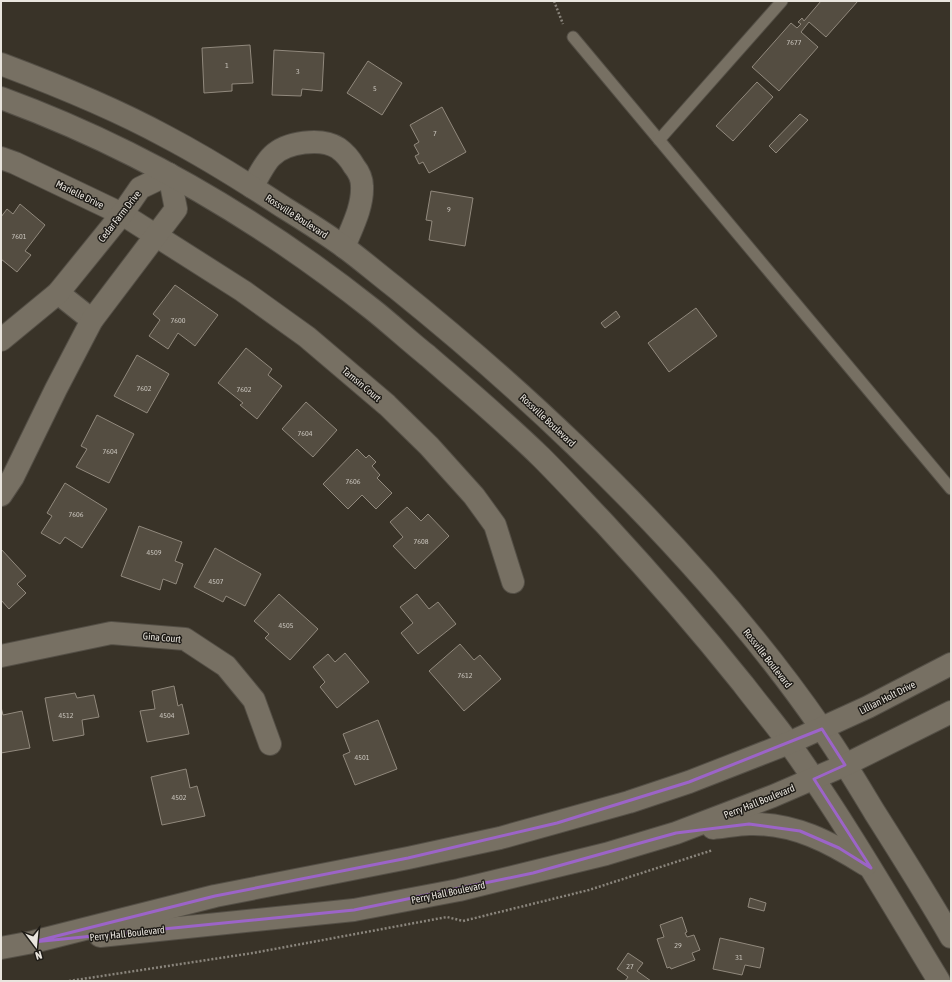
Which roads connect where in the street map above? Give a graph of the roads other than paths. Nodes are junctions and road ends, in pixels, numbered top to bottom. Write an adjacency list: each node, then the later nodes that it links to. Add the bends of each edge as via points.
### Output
1 (782, 1): 5 (lane)
2 (573, 37): 5 (lane)
3 (1, 64): 8 (main road, Rossville Boulevard, via 122,114 200,155)
4 (1, 98): 7 (main road, via 65,124)
5 (659, 140): 15 (lane)
6 (1, 158): 9 (main road, Marielle Drive)
7 (169, 174): 9 (main road, Cedar Farm Drive, via 140,188); 10 (main road, via 176,209); 22 (main road, via 231,210 318,268 373,310 508,425 679,605)
8 (252, 187): 11 (main road, Rossville Boulevard); 11 (main road, via 272,156 287,147 304,142 321,142 337,147 348,157 362,184 362,197)
9 (122, 214): 10 (main road, Marielle Drive); 12 (main road, Cedar Farm Drive)
10 (156, 236): 13 (main road); 17 (main road, Tamsin Court, via 243,290 306,337 387,405 429,446 474,496 495,525)
11 (344, 247): 21 (main road, Rossville Boulevard, via 485,362 633,503 710,586 776,667)
12 (58, 293): 13 (main road); 14 (main road, Cedar Farm Drive)
13 (92, 320): 16 (main road, via 13,477)
14 (1, 340)
15 (951, 489)
16 (1, 494)
17 (513, 582)
18 (1, 656): 23 (main road, Gina Court, via 112,633 185,639 226,666 254,700)
19 (951, 664): 21 (main road, Lillian Holt Drive)
20 (951, 712): 24 (main road)
21 (822, 729): 22 (main road, Perry Hall Boulevard); 24 (main road, Rossville Boulevard)
22 (789, 743): 25 (main road); 29 (main road, Perry Hall Boulevard, via 689,782 550,825 416,856 215,896)
23 (270, 744)
24 (845, 765): 25 (main road, Perry Hall Boulevard); 28 (main road, Rossville Boulevard)
25 (814, 779): 26 (main road, Perry Hall Boulevard); 27 (main road)
26 (676, 833): 27 (main road, via 749,824 790,828 822,839); 29 (main road, Perry Hall Boulevard, via 533,873 354,910)
27 (870, 868): 31 (main road)
28 (951, 937)
29 (33, 942): 30 (main road, Perry Hall Boulevard)
30 (1, 948)
31 (939, 981)

